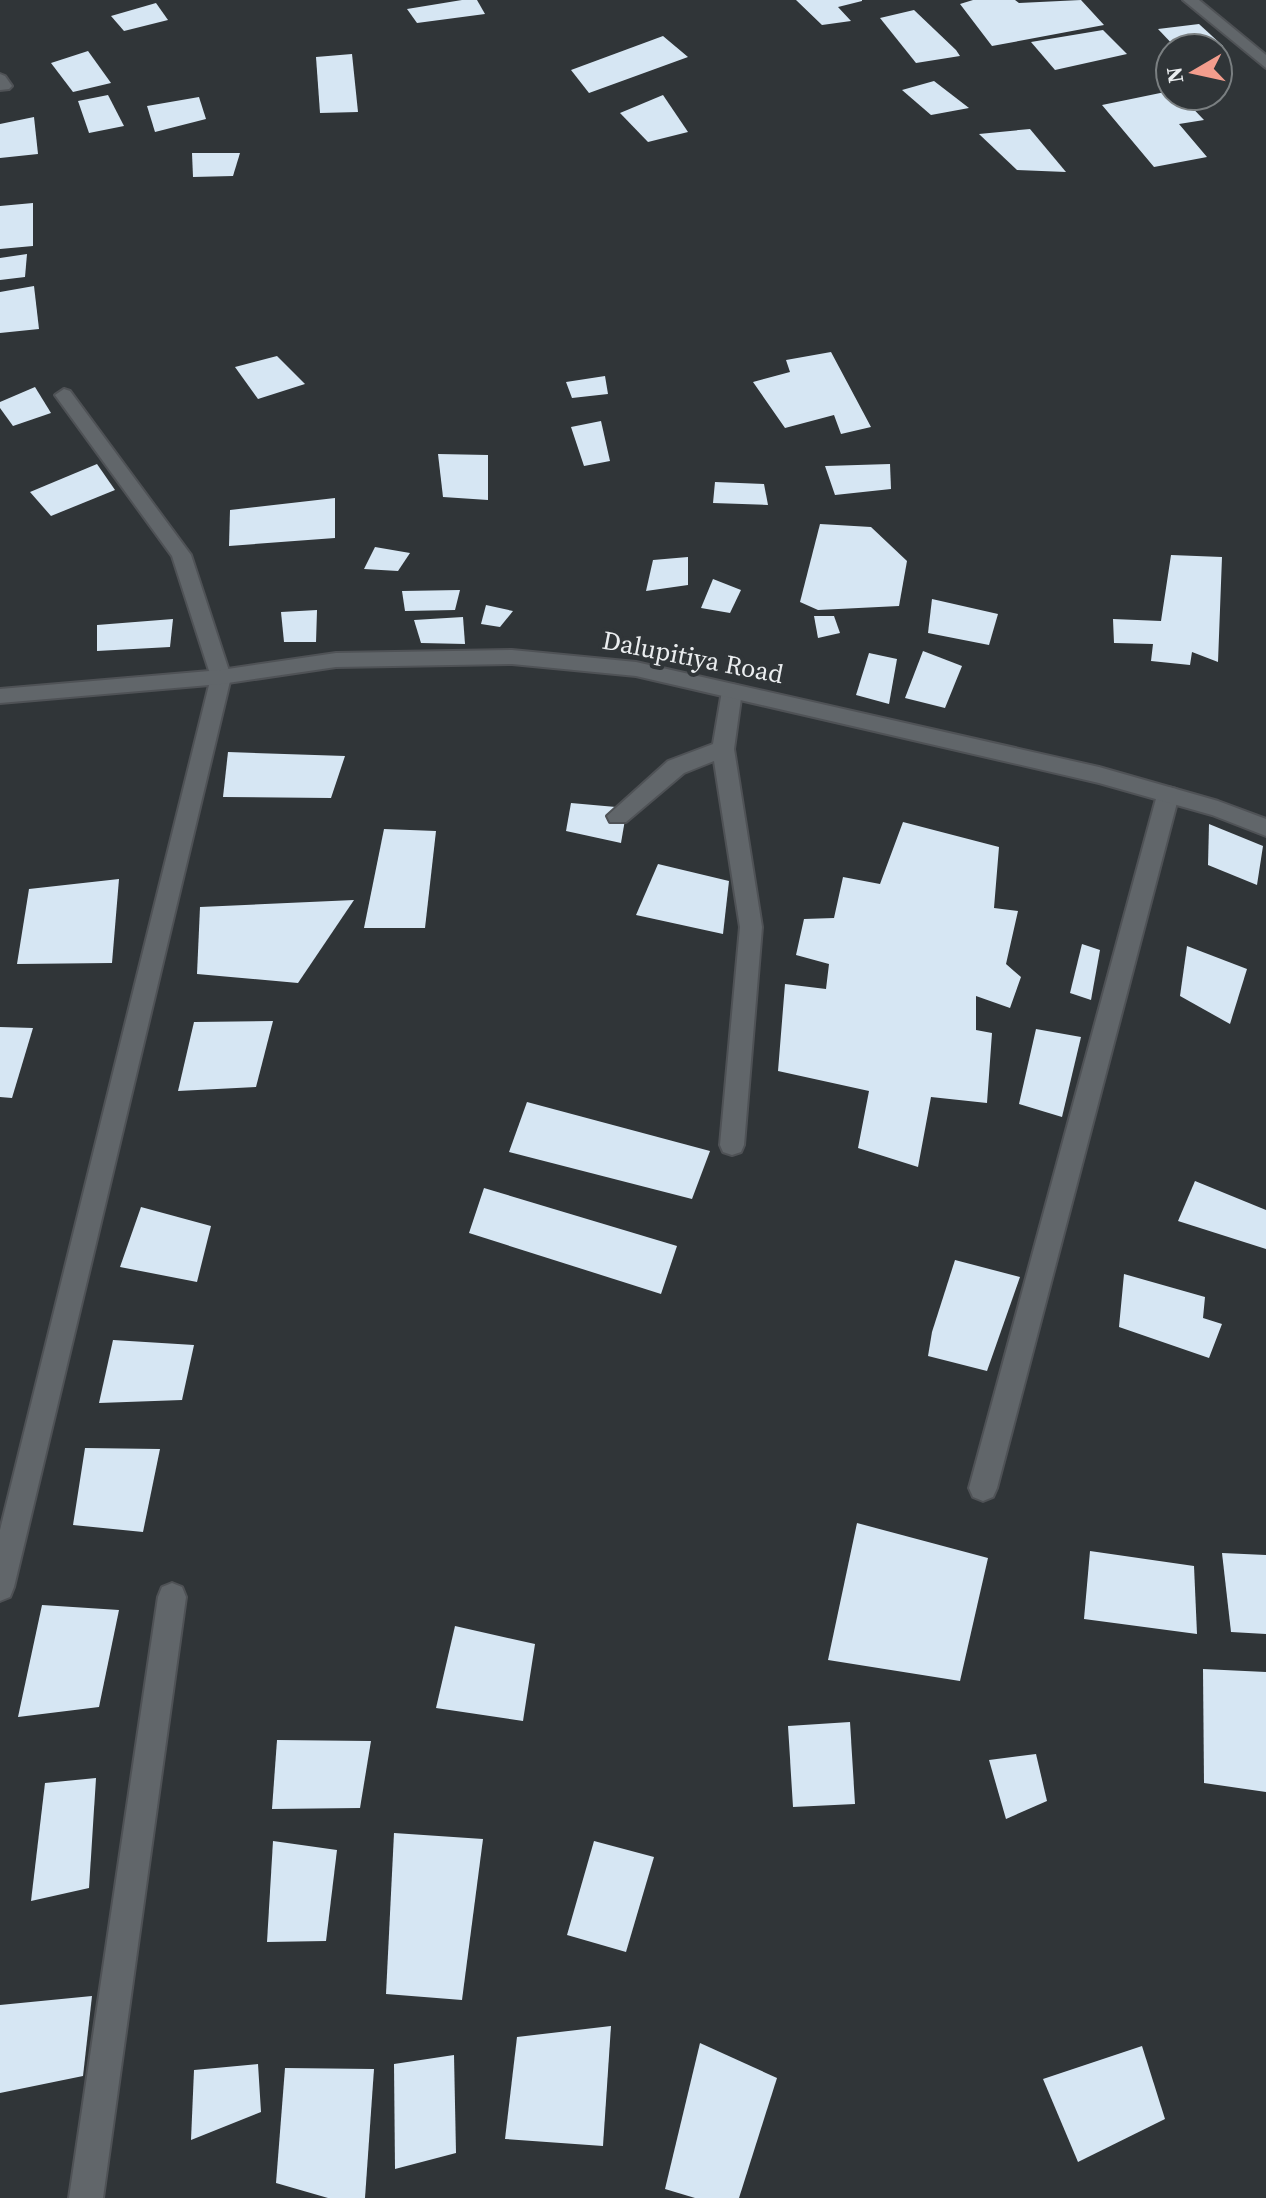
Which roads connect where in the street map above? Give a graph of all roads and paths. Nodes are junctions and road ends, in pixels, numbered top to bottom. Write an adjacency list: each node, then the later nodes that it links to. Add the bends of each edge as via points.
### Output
1 (1190, 0): 2 (street)
2 (1266, 63)
3 (64, 395): 4 (street, via 181,555)
4 (221, 677): 5 (street, Dalupitiya Road, via 336,660 512,657 636,669); 6 (street, Dalupitiya Road); 13 (street)
5 (732, 691): 7 (street); 8 (street, Dalupitiya Road)
6 (0, 696)
7 (723, 749): 9 (street, via 676,767); 11 (street, via 751,927)
8 (1168, 795): 10 (street, Dalupitiya Road); 12 (street)
9 (618, 816)
10 (1266, 828)
11 (732, 1145)
12 (983, 1488)
13 (0, 1587)
14 (172, 1597): 15 (street)
15 (86, 2198)

